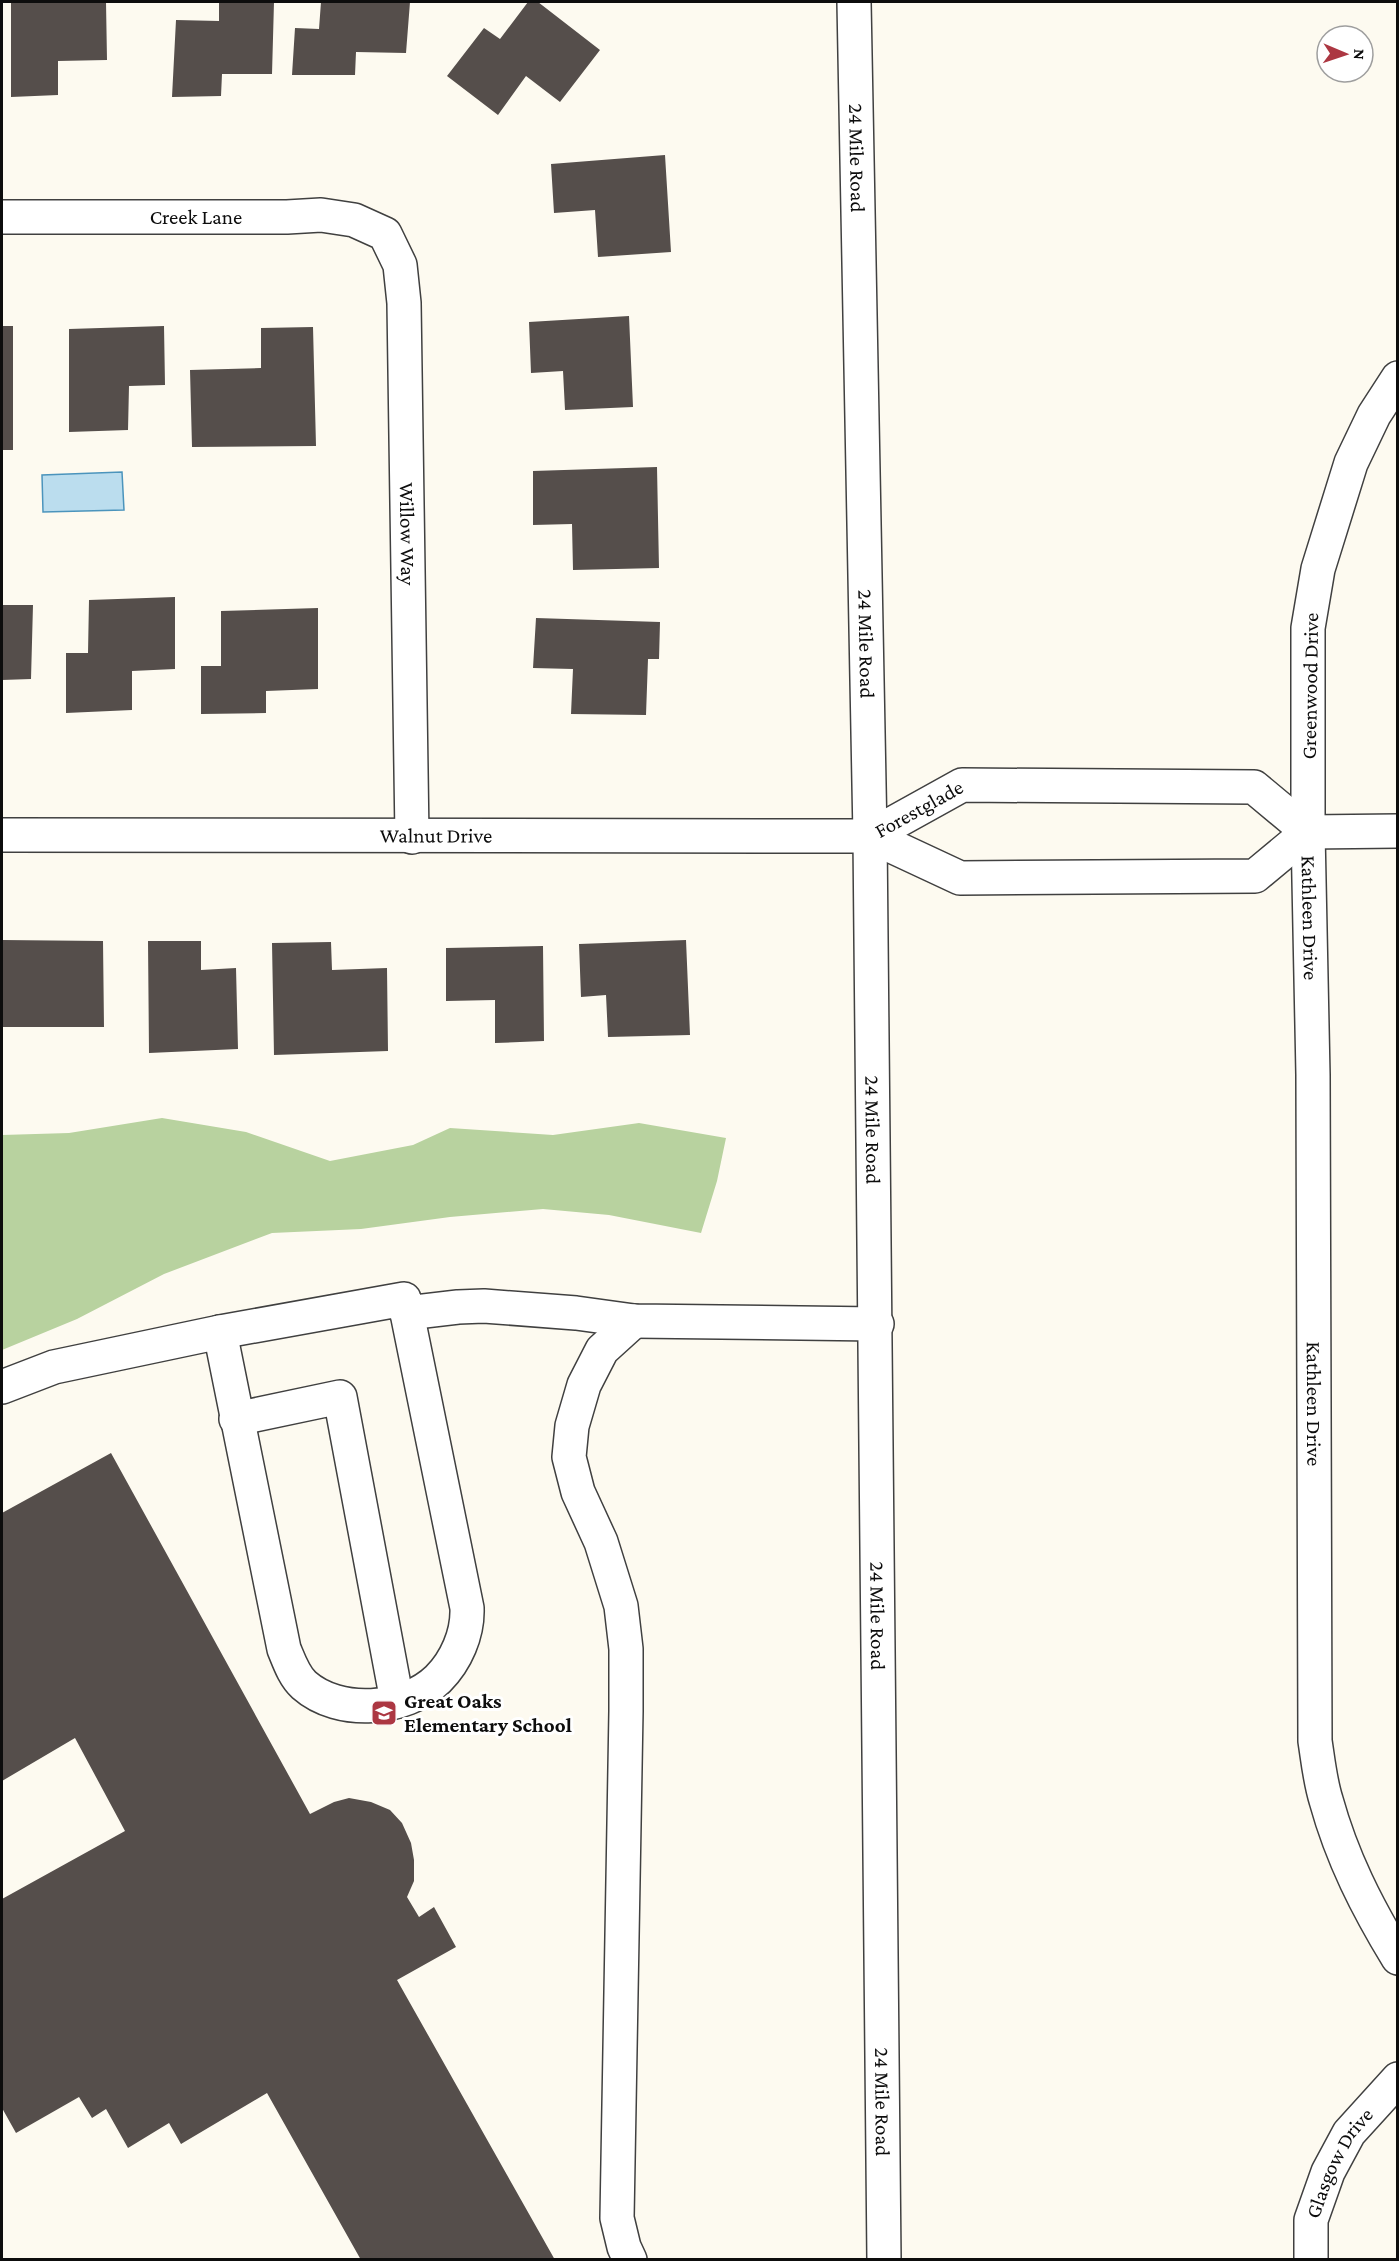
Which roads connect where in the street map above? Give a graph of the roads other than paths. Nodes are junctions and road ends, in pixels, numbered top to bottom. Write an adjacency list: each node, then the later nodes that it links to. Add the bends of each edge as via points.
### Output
1 (854, 2): 8 (street, 24 Mile Road)
2 (2, 217): 3 (street, Creek Lane, via 321,215 354,220)
3 (385, 234): 9 (street, Willow Way, via 400,265 404,303)
4 (1398, 378): 6 (street, Greenwood Drive, via 1374,415 1352,463 1317,569 1308,628)
5 (1398, 831): 6 (street)
6 (1308, 832): 8 (street, Forestglade, via 1255,876 960,878); 8 (street, Forestglade, via 1254,787 962,786); 17 (street, Kathleen Drive, via 1315,1741 1325,1798 1343,1854 1365,1904)
7 (2, 835): 9 (street, Walnut Drive)
8 (870, 836): 9 (street, Walnut Drive); 12 (street, 24 Mile Road)
9 (412, 837)
10 (407, 1313): 11 (street, via 504,1307); 13 (street, via 404,1299); 16 (street, via 468,1619 461,1644 437,1680)
11 (634, 1321): 12 (street); 19 (street, via 602,1350 584,1385 572,1426 569,1457 578,1492 601,1542 621,1606 626,1649 617,2218)
12 (876, 1324): 20 (street, 24 Mile Road)
13 (220, 1332): 14 (street, via 54,1367); 15 (street)
14 (2, 1387)
15 (236, 1419): 16 (street, via 284,1649 296,1674 315,1693 342,1704 367,1706); 16 (street, via 340,1397)
16 (397, 1701)
17 (1398, 1958)
18 (1398, 2079): 21 (street, Glasgow Drive, via 1349,2133 1328,2172 1311,2220)
19 (630, 2259)
20 (884, 2259)
21 (1311, 2259)

